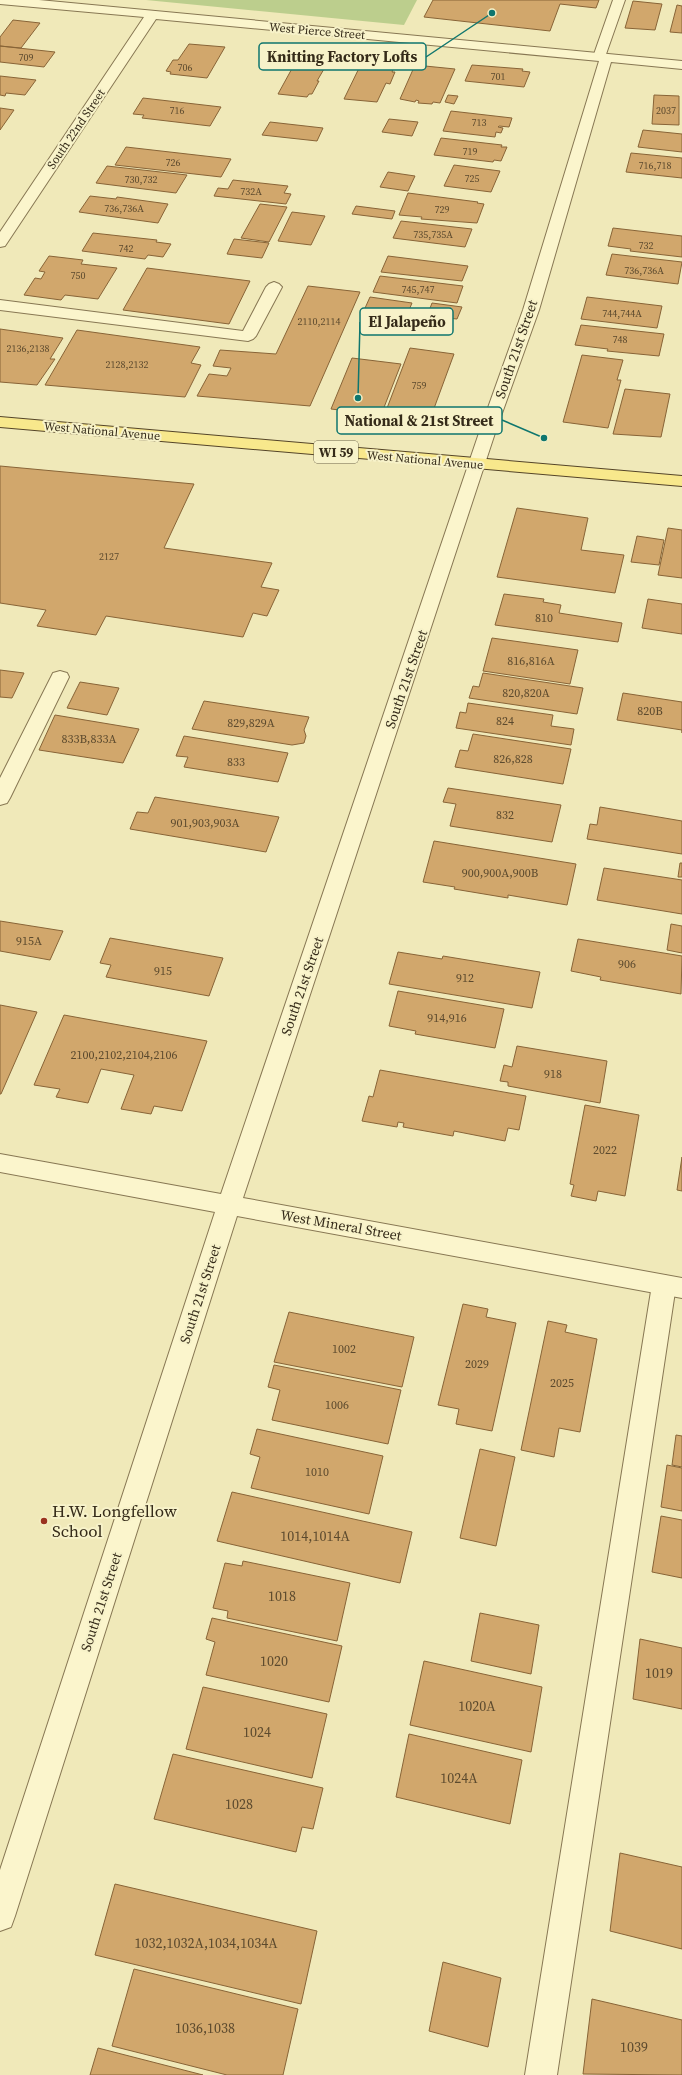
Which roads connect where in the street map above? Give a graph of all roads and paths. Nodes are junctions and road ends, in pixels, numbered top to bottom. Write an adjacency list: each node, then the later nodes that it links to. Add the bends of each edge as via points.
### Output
1 (0, 0): 3 (street, West Pierce Street)
2 (619, 0): 4 (street, South 21st Street)
3 (152, 15): 4 (street, West Pierce Street); 6 (street, South 22nd Street)
4 (603, 57): 5 (street, West Pierce Street); 10 (street, South 21st Street, via 531,310)
5 (682, 65)
6 (0, 243)
7 (274, 287): 8 (street, via 248,336)
8 (0, 305)
9 (0, 422): 10 (main road, West National Avenue / WI 59)
10 (478, 464): 11 (main road, West National Avenue / WI 59); 15 (street, South 21st Street)
11 (682, 481)
12 (60, 677): 13 (street)
13 (0, 798)
14 (0, 1163): 15 (street, West Mineral Street)
15 (229, 1205): 16 (street, West Mineral Street); 17 (street, South 21st Street)
16 (673, 1286): 18 (street)
17 (0, 1916)
18 (541, 2075)

